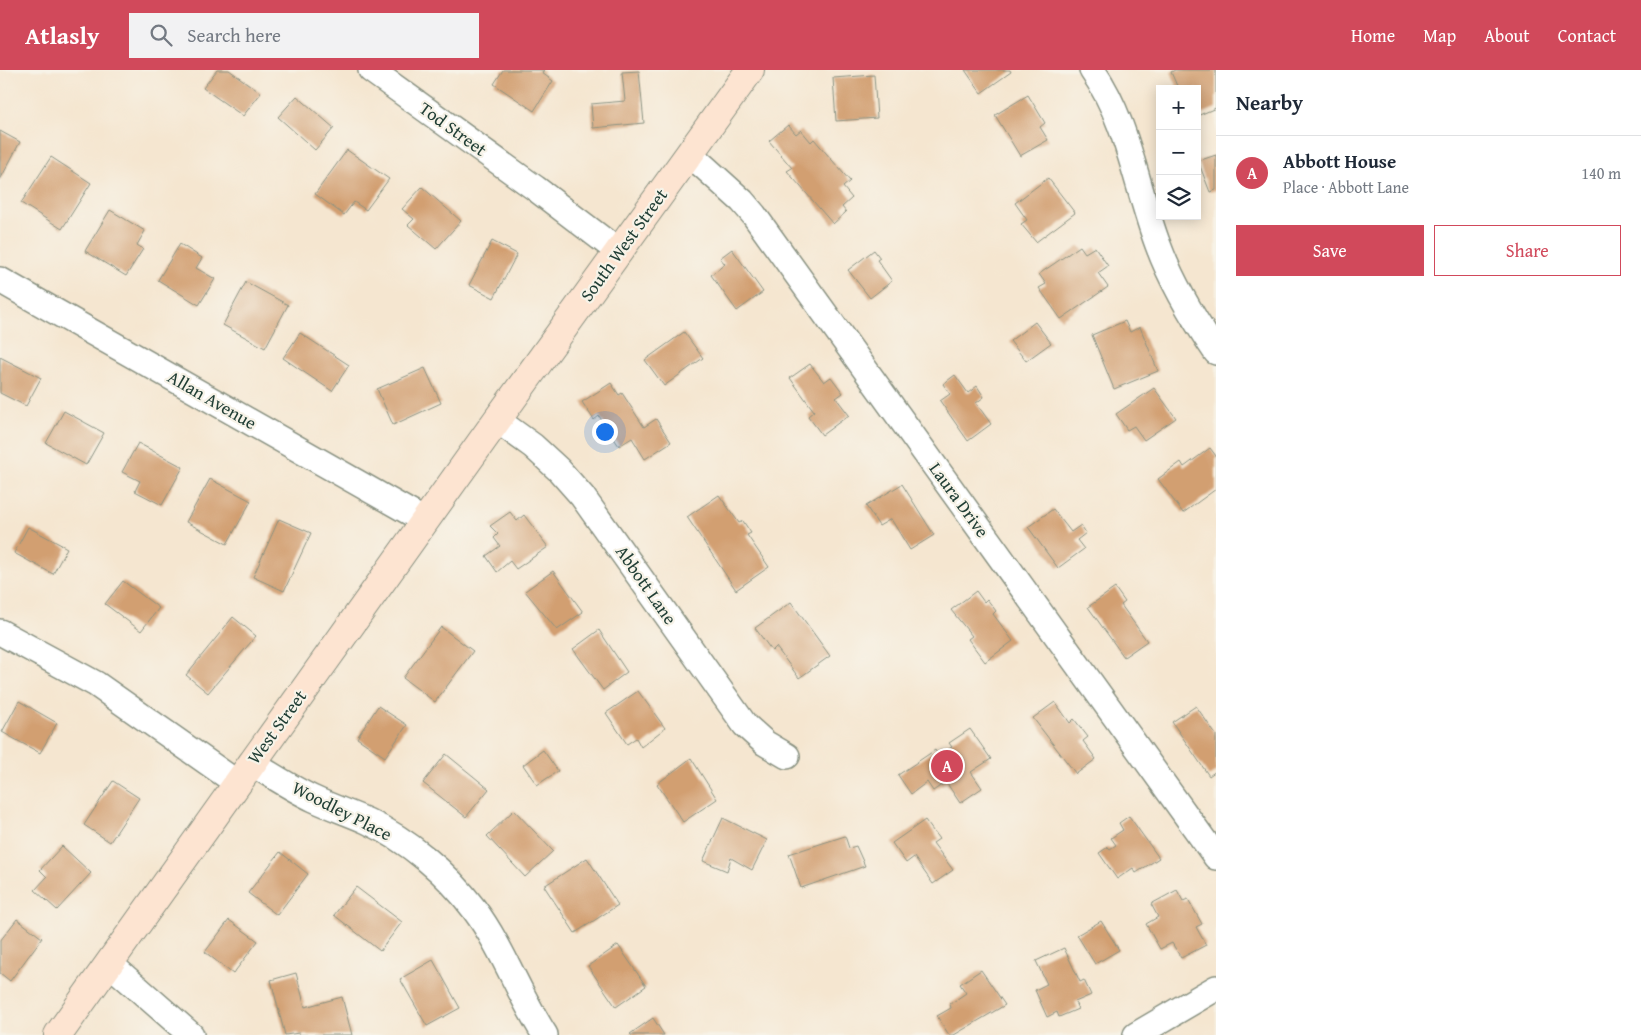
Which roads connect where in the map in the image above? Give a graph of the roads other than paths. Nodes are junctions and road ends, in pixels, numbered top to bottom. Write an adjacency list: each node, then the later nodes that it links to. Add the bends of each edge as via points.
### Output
1 (371, 70): 5 (street, Tod Street)
2 (750, 70): 4 (main road, South West Street)
3 (1092, 70): 7 (street, via 1116,113 1172,280)
4 (690, 154): 5 (main road, South West Street); 13 (street, Laura Drive, via 742,200 754,215)
5 (619, 252): 8 (main road, South West Street)
6 (0, 280): 9 (street, Allan Avenue)
7 (1216, 352)
8 (497, 420): 9 (main road, West Street); 11 (street, Abbott Lane, via 533,446 582,496 745,725 765,744)
9 (425, 521): 12 (main road, West Street)
10 (0, 632): 12 (street, Woodley Place, via 96,684)
11 (787, 756)
12 (244, 773): 14 (main road, West Street); 18 (street, Woodley Place, via 368,821 390,833 446,876 492,935)
13 (1216, 857)
14 (109, 963): 16 (main road, West Street); 17 (street)
15 (1216, 988): 19 (street)
16 (58, 1035)
17 (191, 1035)
18 (546, 1035)
19 (1136, 1035)

